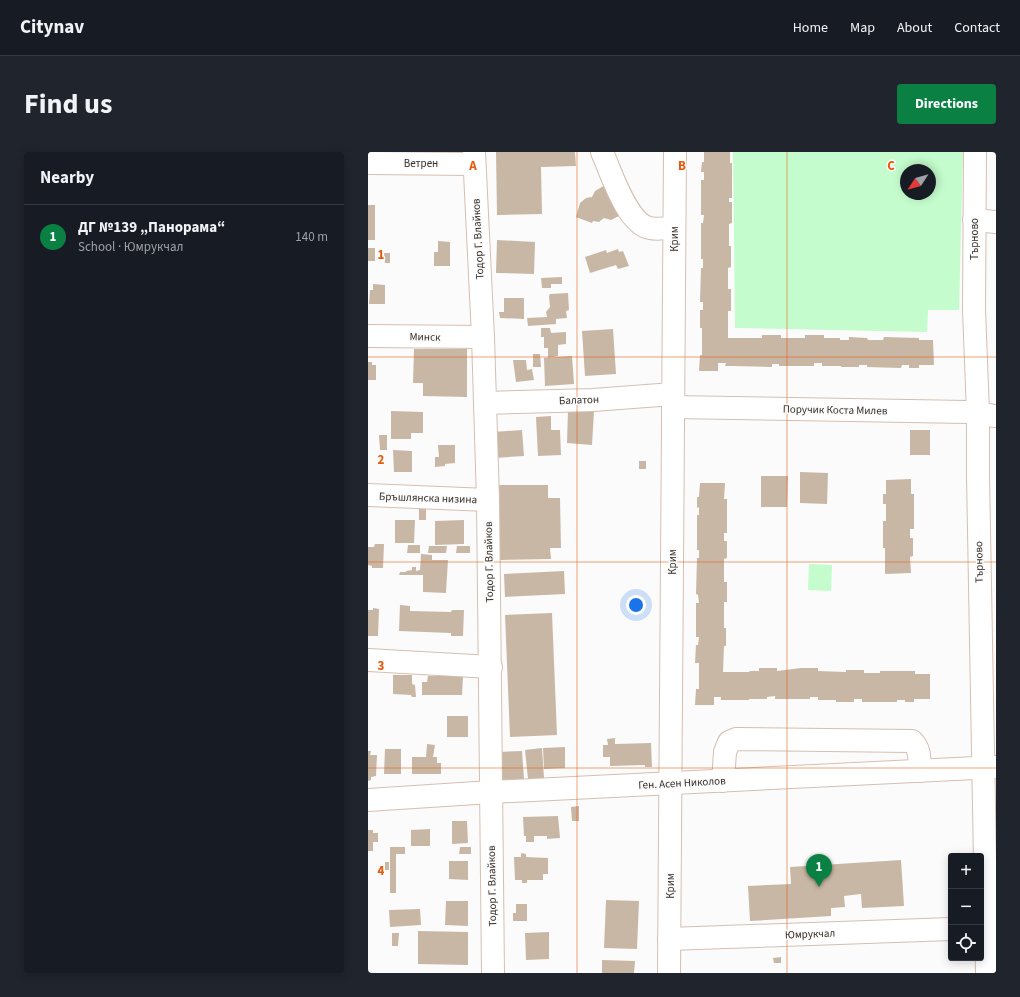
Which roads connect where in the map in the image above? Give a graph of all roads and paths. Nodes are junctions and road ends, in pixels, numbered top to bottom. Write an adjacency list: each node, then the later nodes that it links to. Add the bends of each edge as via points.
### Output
1 (602, 152): 8 (street, via 627,209 637,222 650,228)
2 (675, 152): 8 (street, Крим)
3 (975, 152): 6 (street, Търново)
4 (474, 158): 5 (street, Ветрен); 10 (street, Тодор Г. Влайков)
5 (368, 163)
6 (974, 220): 7 (street); 13 (street, Търново, via 974,310)
7 (996, 222)
8 (674, 227): 11 (street, Крим)
9 (368, 336): 10 (street, Минск)
10 (483, 338): 12 (street, Тодор Г. Влайков)
11 (673, 401): 12 (street, Балатон); 13 (street, Поручик Коста Милев); 21 (street, Крим)
12 (485, 403): 15 (street, Тодор Г. Влайков)
13 (987, 415): 18 (street, Търново, via 978,474)
14 (368, 495): 15 (street, Бръшлянска низина)
15 (488, 500): 17 (street, Тодор Г. Влайков)
16 (368, 660): 17 (street)
17 (491, 667): 22 (street, Тодор Г. Влайков)
18 (990, 767): 19 (street, Ген. Асен Николов); 24 (street, Търново)
19 (920, 771): 20 (street, Ген. Асен Николов); 20 (street, via 919,752 912,741 736,739 729,742 725,752)
20 (723, 781): 21 (street, Ген. Асен Николов)
21 (670, 783): 22 (street, Ген. Асен Николов); 26 (street, Крим)
22 (491, 792): 23 (street, Ген. Асен Николов); 27 (street, Тодор Г. Влайков)
23 (368, 800)
24 (984, 928): 29 (street, Търново)
25 (948, 929): 26 (street, Юмрукчал)
26 (669, 940): 28 (street, Крим)
27 (493, 973)
28 (669, 973)
29 (987, 973)

